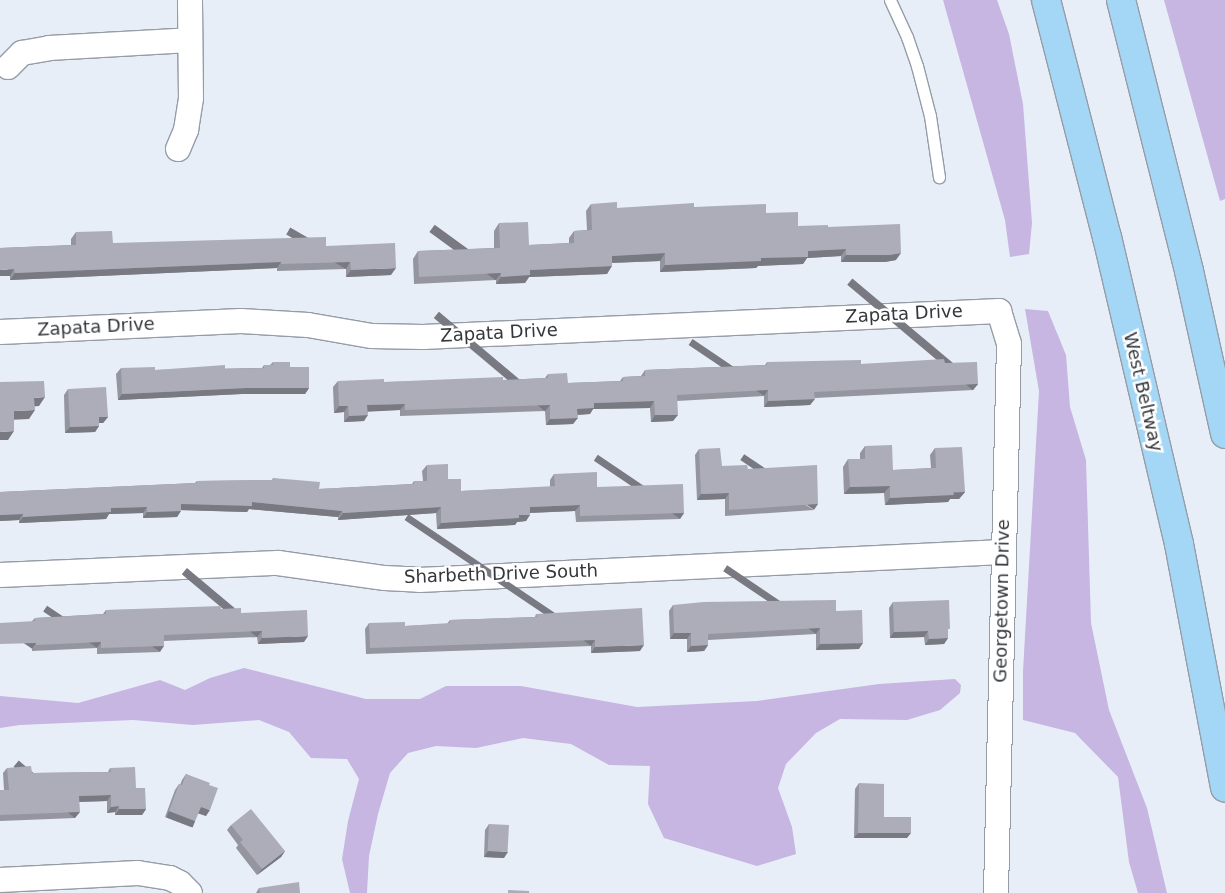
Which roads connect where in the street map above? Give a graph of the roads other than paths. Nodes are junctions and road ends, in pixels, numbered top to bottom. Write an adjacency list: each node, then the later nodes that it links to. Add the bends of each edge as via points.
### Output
1 (190, 0): 5 (street)
2 (890, 0): 8 (lane, via 917,66 930,116)
3 (1046, 0): 14 (highway, West Beltway, via 1107,237 1176,535)
4 (1121, 0): 11 (highway, via 1189,272)
5 (190, 40): 6 (street, via 49,48 22,53); 7 (street, via 191,98 186,130)
6 (8, 67)
7 (178, 149)
8 (939, 178)
9 (999, 311): 10 (street, Zapata Drive, via 422,337 372,336 308,325 241,321); 12 (street, Georgetown Drive, via 1009,344)
10 (0, 332)
11 (1225, 434)
12 (1002, 552): 13 (street, Sharbeth Drive South, via 419,580 278,563); 17 (street, Georgetown Drive)
13 (0, 575)
14 (1225, 788)
15 (0, 880): 16 (street, via 138,873 170,878)
16 (190, 893)
17 (996, 893)

